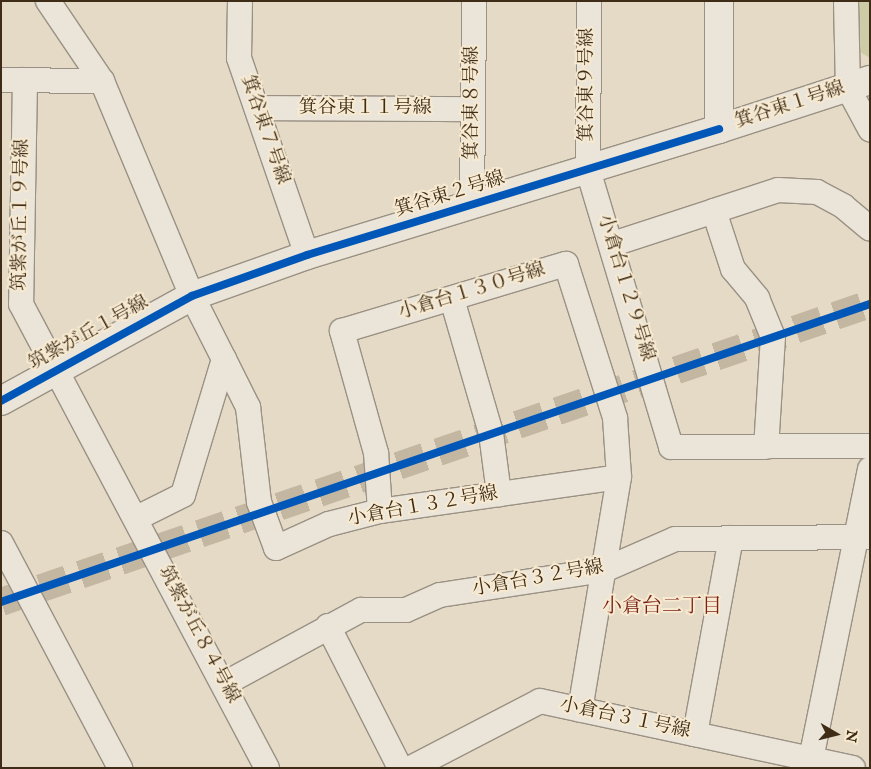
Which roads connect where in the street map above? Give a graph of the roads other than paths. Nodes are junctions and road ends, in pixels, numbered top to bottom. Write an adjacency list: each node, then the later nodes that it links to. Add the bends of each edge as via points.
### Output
1 (48, 1): 9 (street)
2 (240, 1): 11 (street, 箕谷東７号線, via 239,58)
3 (474, 1): 12 (street, 箕谷東８号線)
4 (589, 1): 15 (street, 箕谷東９号線)
5 (719, 1): 13 (street, 箕谷東１号線)
6 (846, 1): 10 (street)
7 (1, 80): 8 (street)
8 (25, 80): 9 (street); 24 (street, 筑紫が丘１９号線, via 21,304)
9 (102, 81): 21 (street)
10 (859, 84): 13 (street, 箕谷東１号線); 14 (street)
11 (257, 108): 12 (street, 箕谷東１１号線); 20 (street, 箕谷東７号線)
12 (473, 109): 16 (street, 箕谷東８号線)
13 (718, 129): 15 (street, 箕谷東２号線)
14 (870, 129)
15 (588, 170): 16 (street, 箕谷東２号線); 19 (street, 小倉台１２９号線)
16 (472, 205): 20 (street, 箕谷東２号線)
17 (714, 211): 18 (street, via 778,190 817,192 844,206); 19 (street); 27 (street, via 733,269 757,298 773,337)
18 (870, 230)
19 (613, 244): 27 (street, 小倉台１２９号線, via 671,447)
20 (307, 255): 21 (street, 箕谷東２号線)
21 (192, 296): 23 (street); 24 (street, 筑紫が丘１号線)
22 (452, 299): 29 (street, 小倉台１３０号線, via 566,264 615,418); 30 (street, via 491,433); 31 (street, 小倉台１３０号線, via 342,332 376,453)
23 (224, 359): 31 (street, 小倉台１３２号線, via 248,408 259,502 276,548 330,524); 32 (street, via 183,495)
24 (59, 370): 25 (street, 筑紫が丘１号線); 32 (street, 筑紫が丘８４号線)
25 (1, 401)
26 (870, 446): 27 (street, 小倉台１２９号線)
27 (766, 447)
28 (870, 469): 34 (street)
29 (619, 477): 30 (street, 小倉台１３２号線); 36 (street)
30 (499, 494): 31 (street, 小倉台１３２号線)
31 (380, 511)
32 (137, 518): 38 (street, 筑紫が丘８４号線)
33 (730, 538): 34 (street, 小倉台３２号線); 36 (street, 小倉台３２号線, via 675,539); 40 (street)
34 (863, 538): 41 (street)
35 (1, 543): 42 (street)
36 (604, 570): 37 (street, 小倉台３２号線, via 440,595 406,610 361,610); 39 (street)
37 (328, 626): 38 (street, 小倉台３２号線); 44 (street)
38 (224, 684): 43 (street, 筑紫が丘８４号線)
39 (580, 710): 40 (street, 小倉台３１号線); 45 (street, 小倉台３１号線, via 540,701)
40 (695, 734): 41 (street, 小倉台３１号線)
41 (811, 759): 46 (street, 小倉台３１号線)
42 (120, 768)
43 (267, 768)
44 (400, 768)
45 (410, 768)
46 (852, 768)

